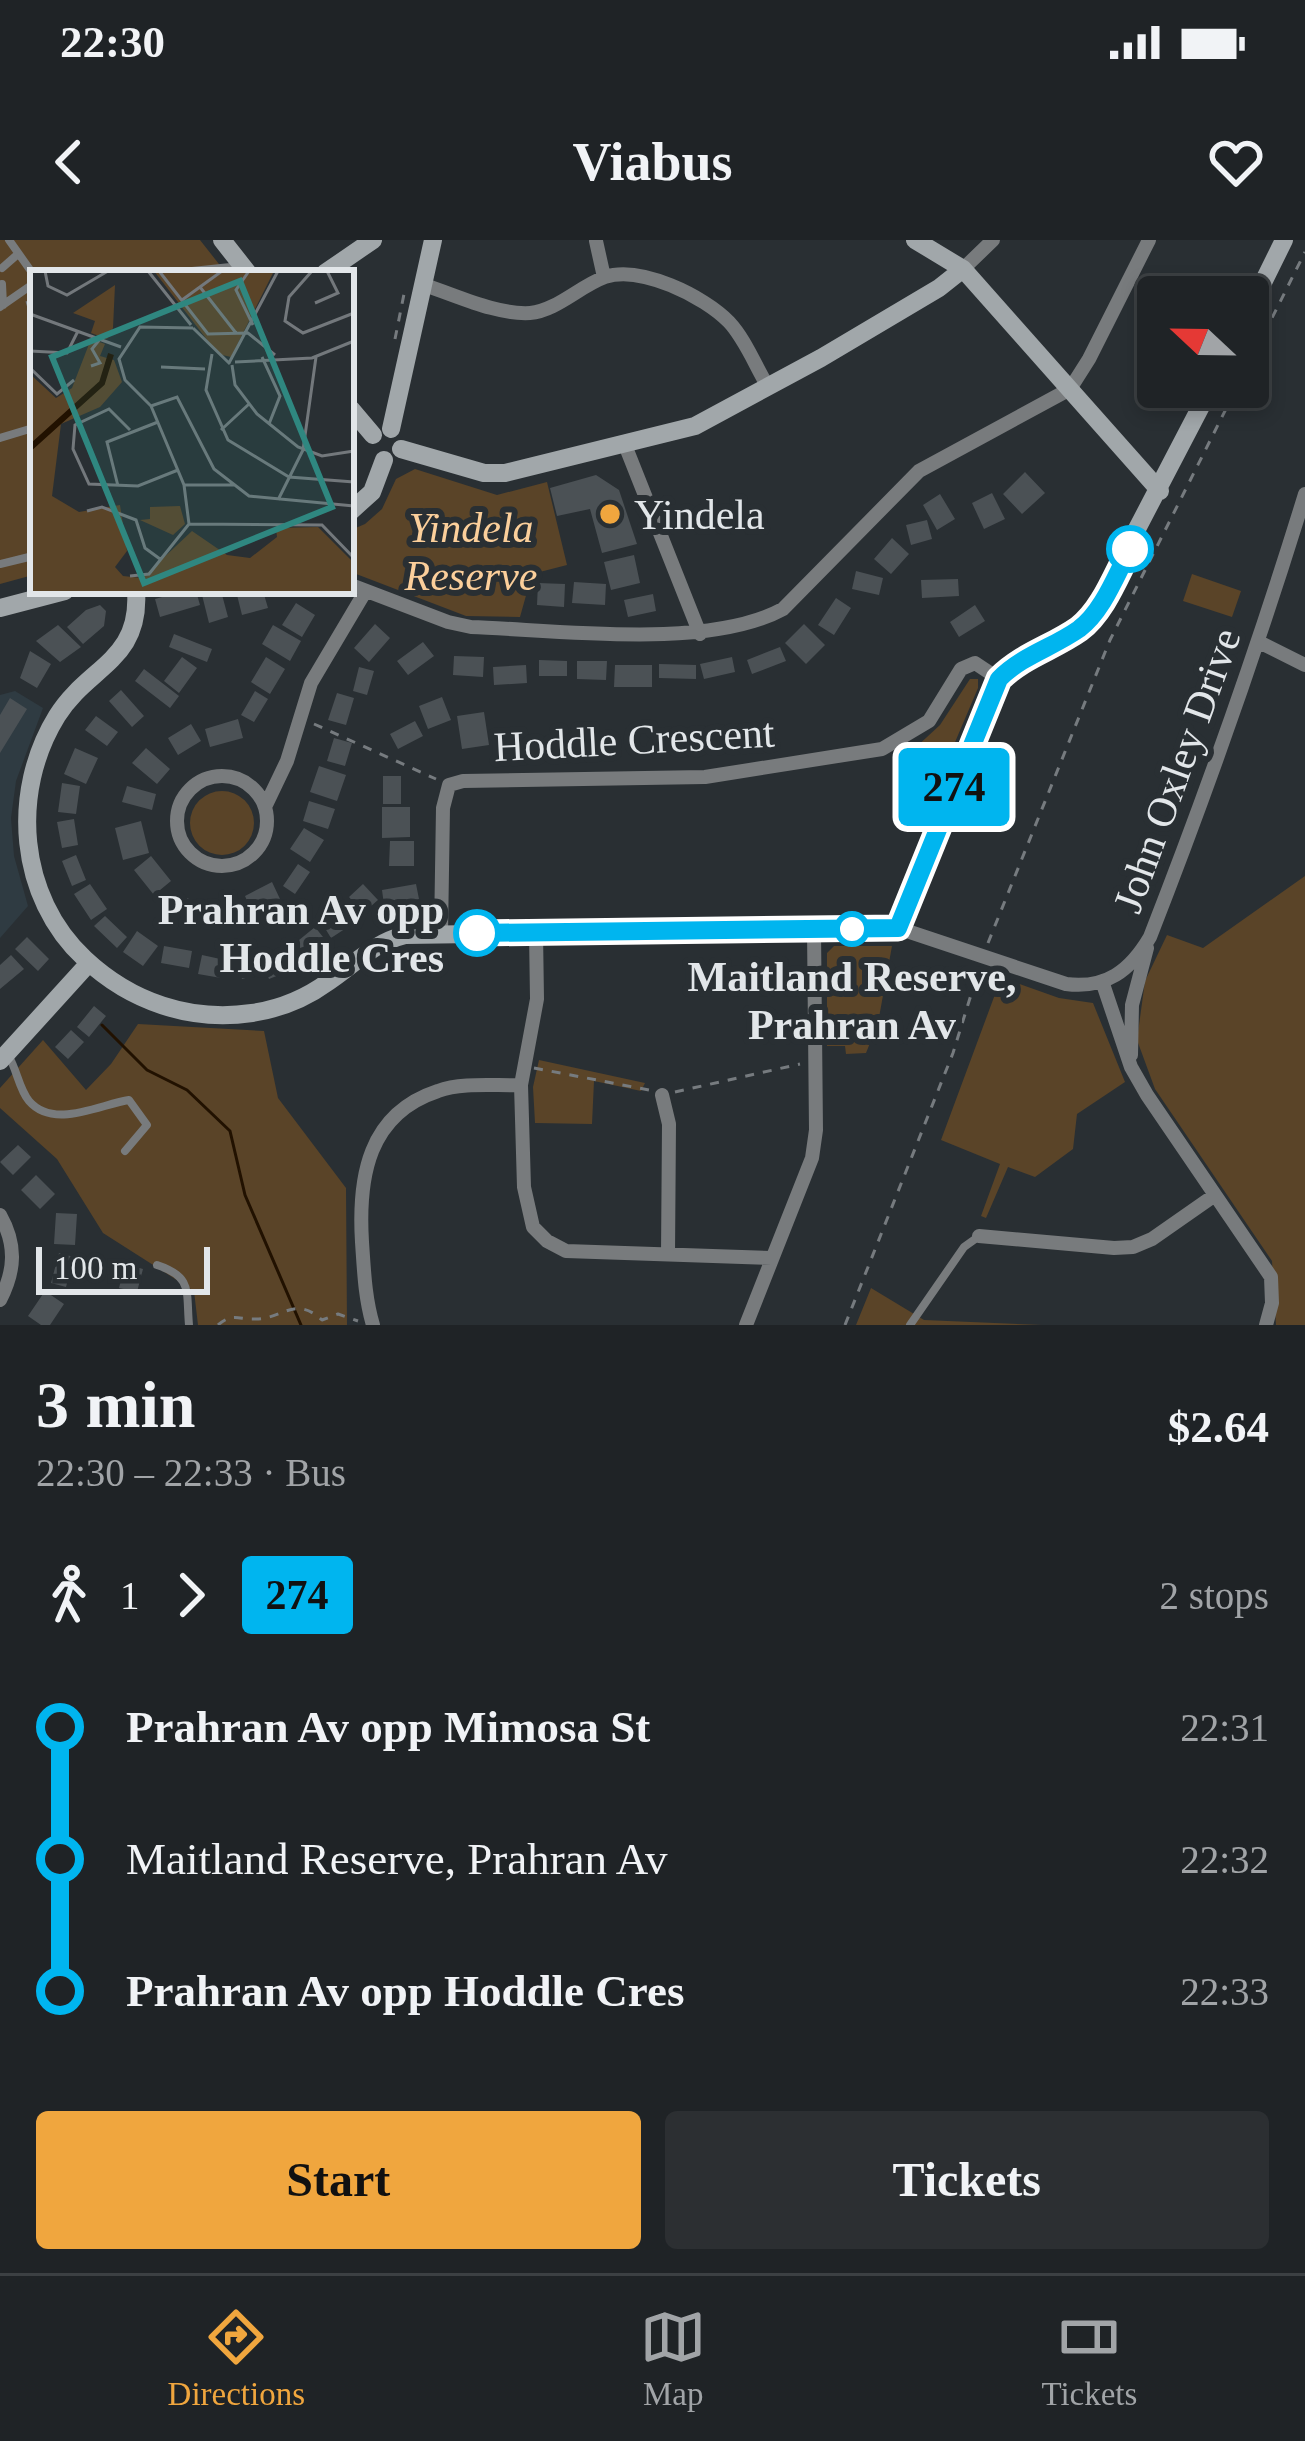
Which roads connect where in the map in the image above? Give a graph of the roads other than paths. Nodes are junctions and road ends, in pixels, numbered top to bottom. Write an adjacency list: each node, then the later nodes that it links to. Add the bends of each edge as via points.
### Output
1 (9, 240): 10 (lane)
2 (222, 240): 12 (street)
3 (373, 240): 15 (street)
4 (433, 240): 19 (street)
5 (915, 240): 13 (street)
6 (993, 240): 13 (street)
7 (1149, 240): 23 (street)
8 (1284, 240): 16 (street)
9 (596, 241): 17 (street)
10 (18, 254): 11 (lane); 14 (lane)
11 (2, 268)
12 (245, 269)
13 (963, 269): 22 (street); 23 (street)
14 (30, 270)
15 (329, 270)
16 (1266, 276)
17 (604, 278): 19 (street, via 537,313); 22 (street, via 652,276 719,314)
18 (2, 284): 21 (lane)
19 (417, 284): 27 (street)
20 (28, 287): 21 (lane)
21 (1, 306)
22 (767, 385): 29 (street, via 695,426)
23 (1070, 389): 31 (street); 40 (street, via 919,471 783,609)
24 (1201, 408): 31 (street)
25 (354, 411): 27 (street)
26 (30, 429): 28 (lane)
27 (382, 432): 30 (street, via 401,440); 30 (street, via 372,453)
28 (0, 438)
29 (625, 445): 30 (street, via 505,473); 40 (street)
30 (392, 455): 33 (street)
31 (1160, 490): 43 (street, via 1090,619)
32 (1305, 494): 41 (street, John Oxley Drive)
33 (354, 508)
34 (30, 557): 35 (lane)
35 (0, 564)
36 (358, 588): 40 (street, via 472,627); 44 (street, via 311,683)
37 (54, 594): 39 (street)
38 (136, 594): 50 (street, via 132,635 58,712 28,802 34,878 56,924)
39 (0, 608)
40 (700, 634)
41 (1259, 642): 42 (street); 49 (street, John Oxley Drive)
42 (1305, 665)
43 (999, 679): 45 (street); 48 (street, Hoddle Crescent, via 968,664 928,722 882,749 705,777 449,784)
44 (265, 807): 44 (street, via 264,838 244,861 200,861 180,839 178,811 206,778 248,784)
45 (898, 928): 46 (street); 51 (street, via 1066,984)
46 (814, 930): 47 (street); 61 (street, via 816,1130)
47 (536, 932): 48 (street); 54 (street, via 537,999)
48 (441, 933): 50 (street, via 393,938 286,1005 231,1016 145,1000)
49 (1150, 937): 51 (street, John Oxley Drive); 53 (street, via 1132,1005)
50 (88, 963): 52 (street)
51 (1102, 984): 53 (street)
52 (4, 1057): 56 (lane, via 41,1110 80,1112 129,1100 147,1124)
53 (1131, 1067): 57 (street)
54 (521, 1085): 60 (street, via 533,1227 566,1251); 64 (street, via 443,1088 390,1118 370,1147 361,1222)
55 (662, 1095): 60 (street, via 670,1124)
56 (125, 1151)
57 (1215, 1195): 59 (street, via 1133,1246); 68 (street, via 1270,1277)
58 (0, 1215): 63 (street, via 13,1246 13,1276)
59 (979, 1236): 67 (lane)
60 (668, 1254): 61 (street)
61 (772, 1258): 66 (street)
62 (157, 1265): 65 (lane, via 184,1279)
63 (0, 1300)
64 (372, 1324)
65 (189, 1325)
66 (746, 1325)
67 (910, 1325)
68 (1266, 1325)

